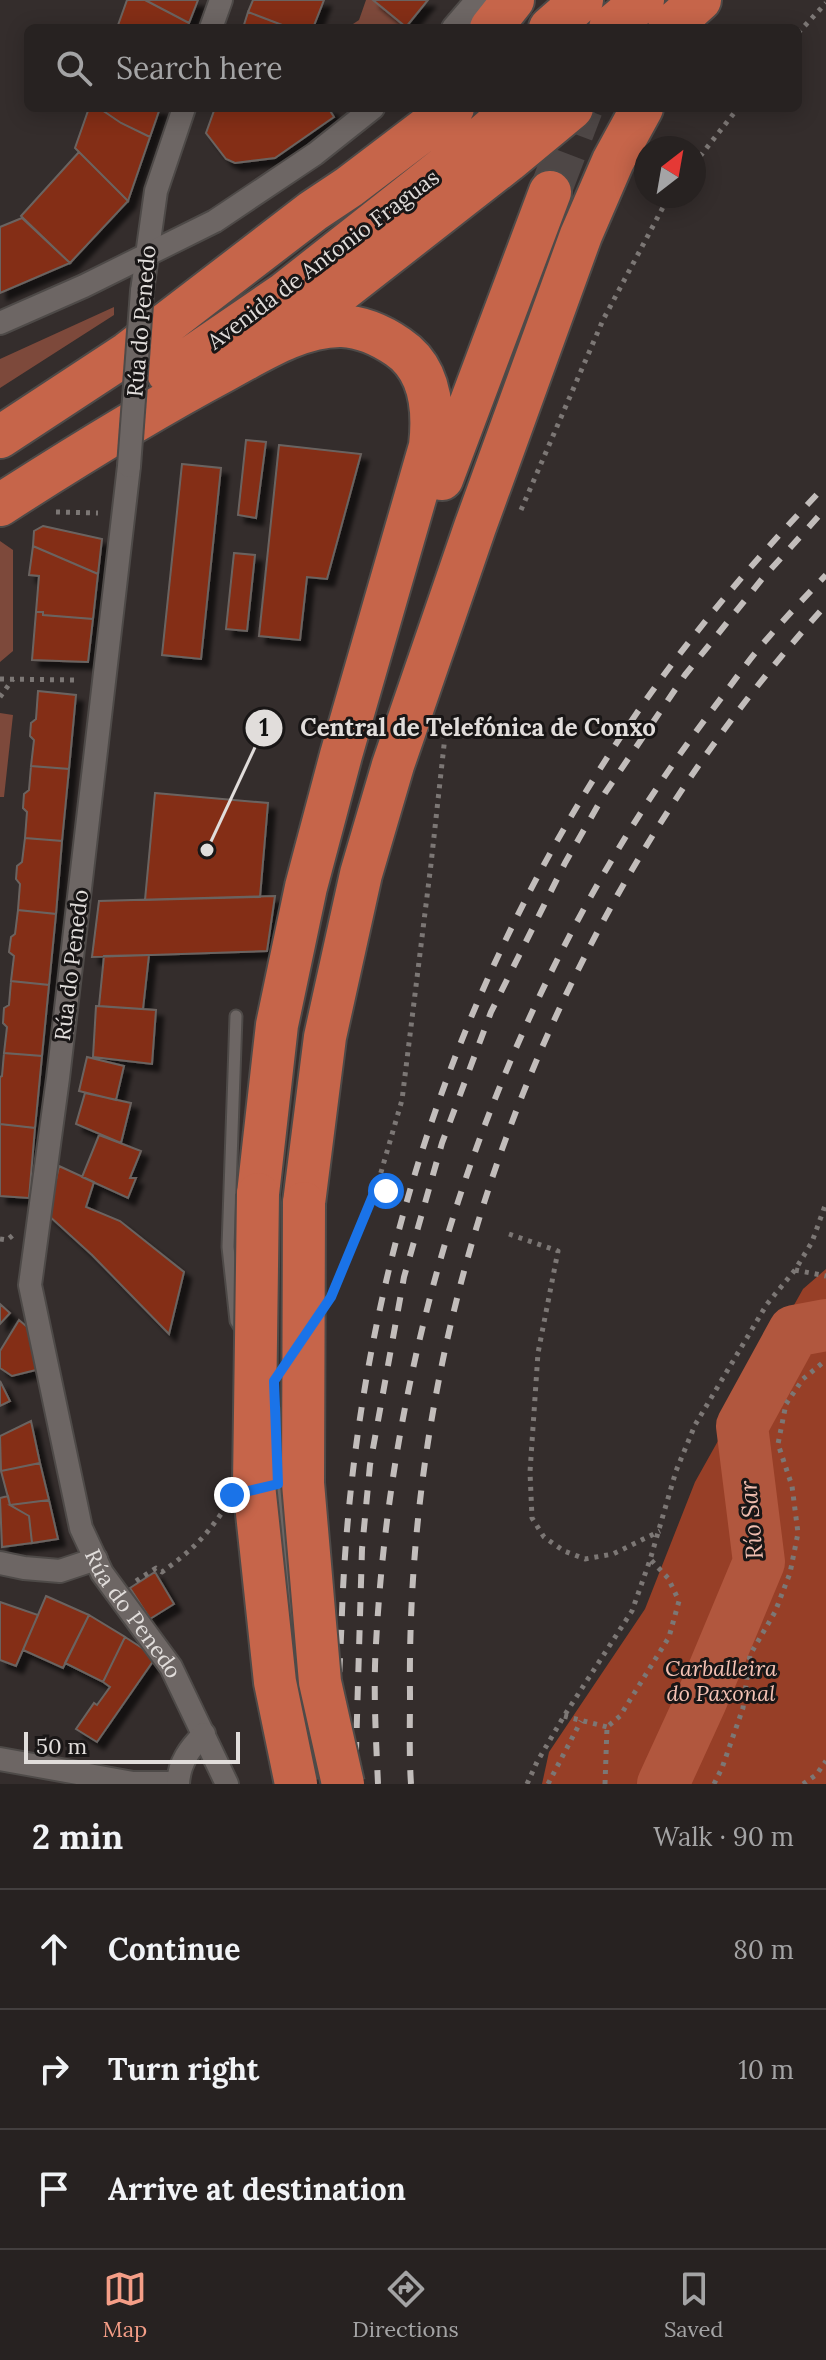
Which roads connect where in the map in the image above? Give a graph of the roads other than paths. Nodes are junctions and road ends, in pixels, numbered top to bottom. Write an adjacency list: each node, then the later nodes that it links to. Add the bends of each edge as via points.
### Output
1 (221, 0): 8 (street)
2 (477, 0): 9 (street)
3 (513, 0): 10 (highway)
4 (582, 0): 11 (highway)
5 (643, 0): 12 (highway)
6 (700, 0): 13 (highway)
7 (725, 0): 14 (highway)
8 (212, 24)
9 (456, 24)
10 (494, 24)
11 (555, 24)
12 (615, 24)
13 (673, 24)
14 (704, 24)
15 (183, 112): 24 (street, Rúa do Penedo, via 156,191)
16 (368, 112): 24 (street, via 215,221)
17 (414, 112): 22 (highway, via 361,158)
18 (448, 112): 22 (highway, Avenida de Antonio Fraguas)
19 (511, 112): 30 (highway, Avenida de Antonio Fraguas, via 285,293)
20 (567, 112): 26 (highway)
21 (640, 112): 50 (highway, bridge, via 581,235 393,765 361,874 325,1037 304,1203 303,1483 320,1682)
22 (349, 187): 27 (highway, Avenida de Antonio Fraguas)
23 (550, 192): 36 (highway)
24 (146, 255): 25 (street); 40 (street, Rúa do Penedo, bridge, via 129,466 30,1285 81,1528)
25 (0, 323)
26 (272, 345): 28 (highway); 36 (highway, via 317,330 360,329 402,349 417,364 431,403 430,446)
27 (110, 364): 29 (highway, via 55,376); 31 (highway, Avenida de Antonio Fraguas)
28 (175, 396): 30 (highway); 32 (highway)
29 (0, 406)
30 (91, 423): 33 (highway, Avenida de Antonio Fraguas)
31 (0, 437)
32 (65, 463): 34 (highway); 35 (highway)
33 (0, 475)
34 (0, 490)
35 (0, 505)
36 (358, 701): 46 (highway, bridge, via 306,887 277,1025 258,1194 254,1485 275,1682)
37 (236, 1016): 38 (lane, via 228,1247 236,1321)
38 (267, 1369)
39 (275, 1396): 42 (lane, via 278,1484)
40 (96, 1559): 41 (street, via 60,1571); 44 (street, Rúa do Penedo, via 171,1667)
41 (0, 1563)
42 (296, 1635)
43 (301, 1681): 46 (lane)
44 (204, 1734): 47 (street, via 180,1766); 48 (street, Rúa do Penedo)
45 (0, 1759): 47 (street, via 133,1783)
46 (303, 1772): 49 (lane)
47 (177, 1784)
48 (227, 1784)
49 (281, 1784)
50 (343, 1784)

